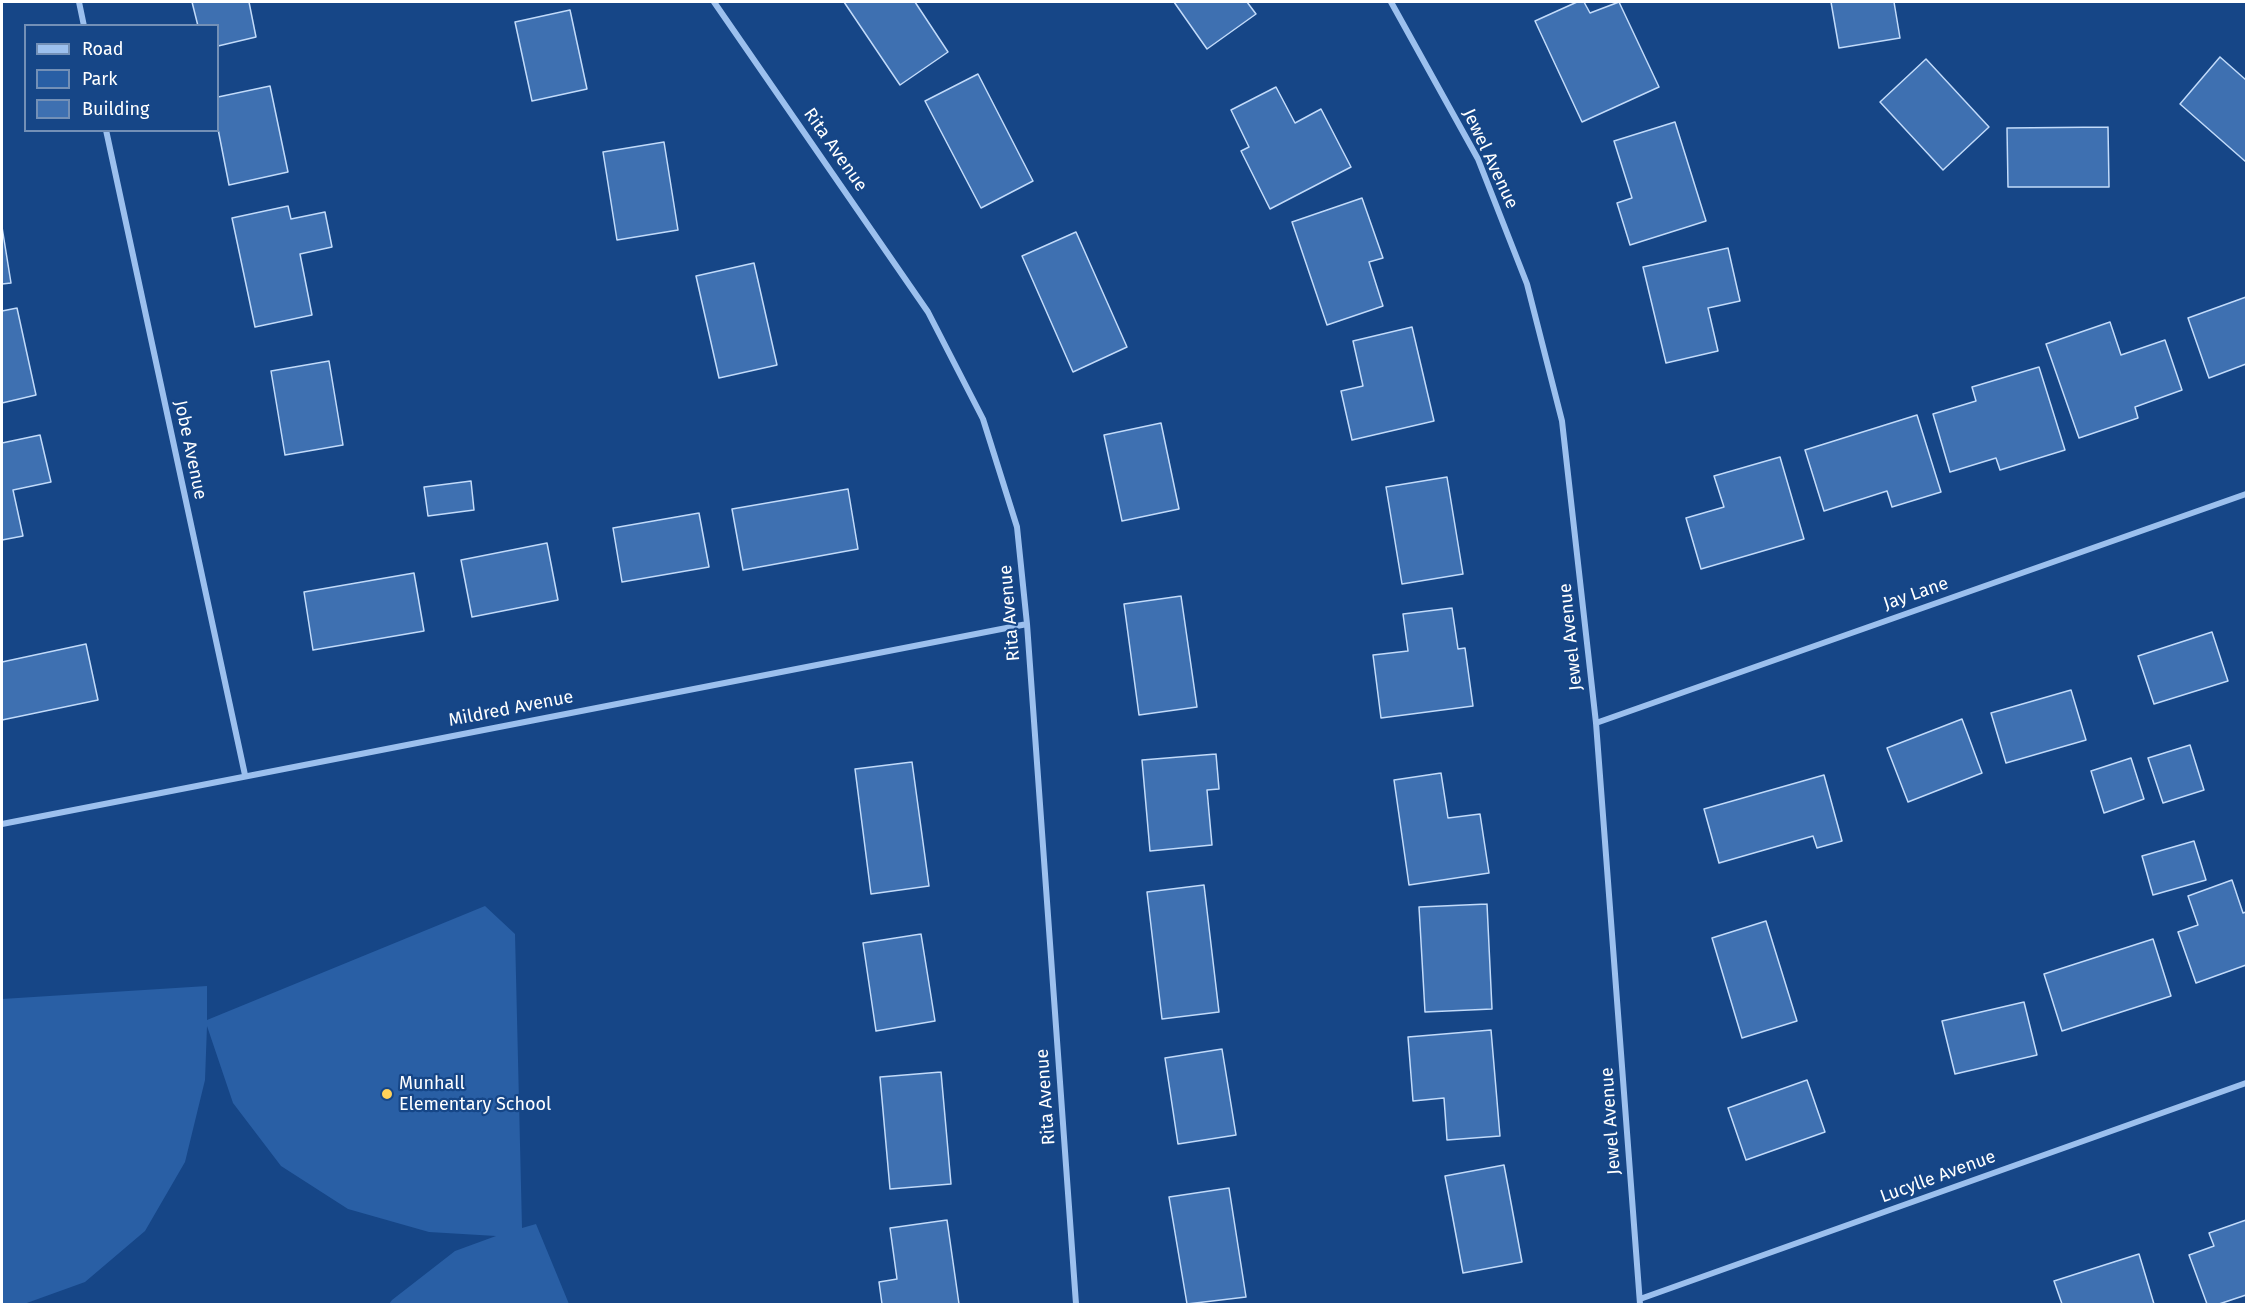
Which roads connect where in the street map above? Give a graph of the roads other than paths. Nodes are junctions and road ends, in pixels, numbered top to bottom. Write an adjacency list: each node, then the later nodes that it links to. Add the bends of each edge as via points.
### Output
1 (79, 2): 4 (street)
2 (714, 2): 7 (street, Rita Avenue, via 928,312 983,419 1017,527)
3 (1391, 2): 8 (street, Jewel Avenue, via 1478,159 1527,284 1562,421)
4 (84, 24)
5 (106, 132): 9 (street, Jobe Avenue)
6 (2247, 494): 8 (street, Jay Lane)
7 (1027, 624): 9 (street, Mildred Avenue); 13 (street, Rita Avenue)
8 (1596, 723): 12 (street, Jewel Avenue)
9 (245, 776): 10 (street, Mildred Avenue)
10 (2, 824)
11 (2247, 1083): 12 (street, Lucylle Avenue)
12 (1640, 1302)
13 (1076, 1305)

